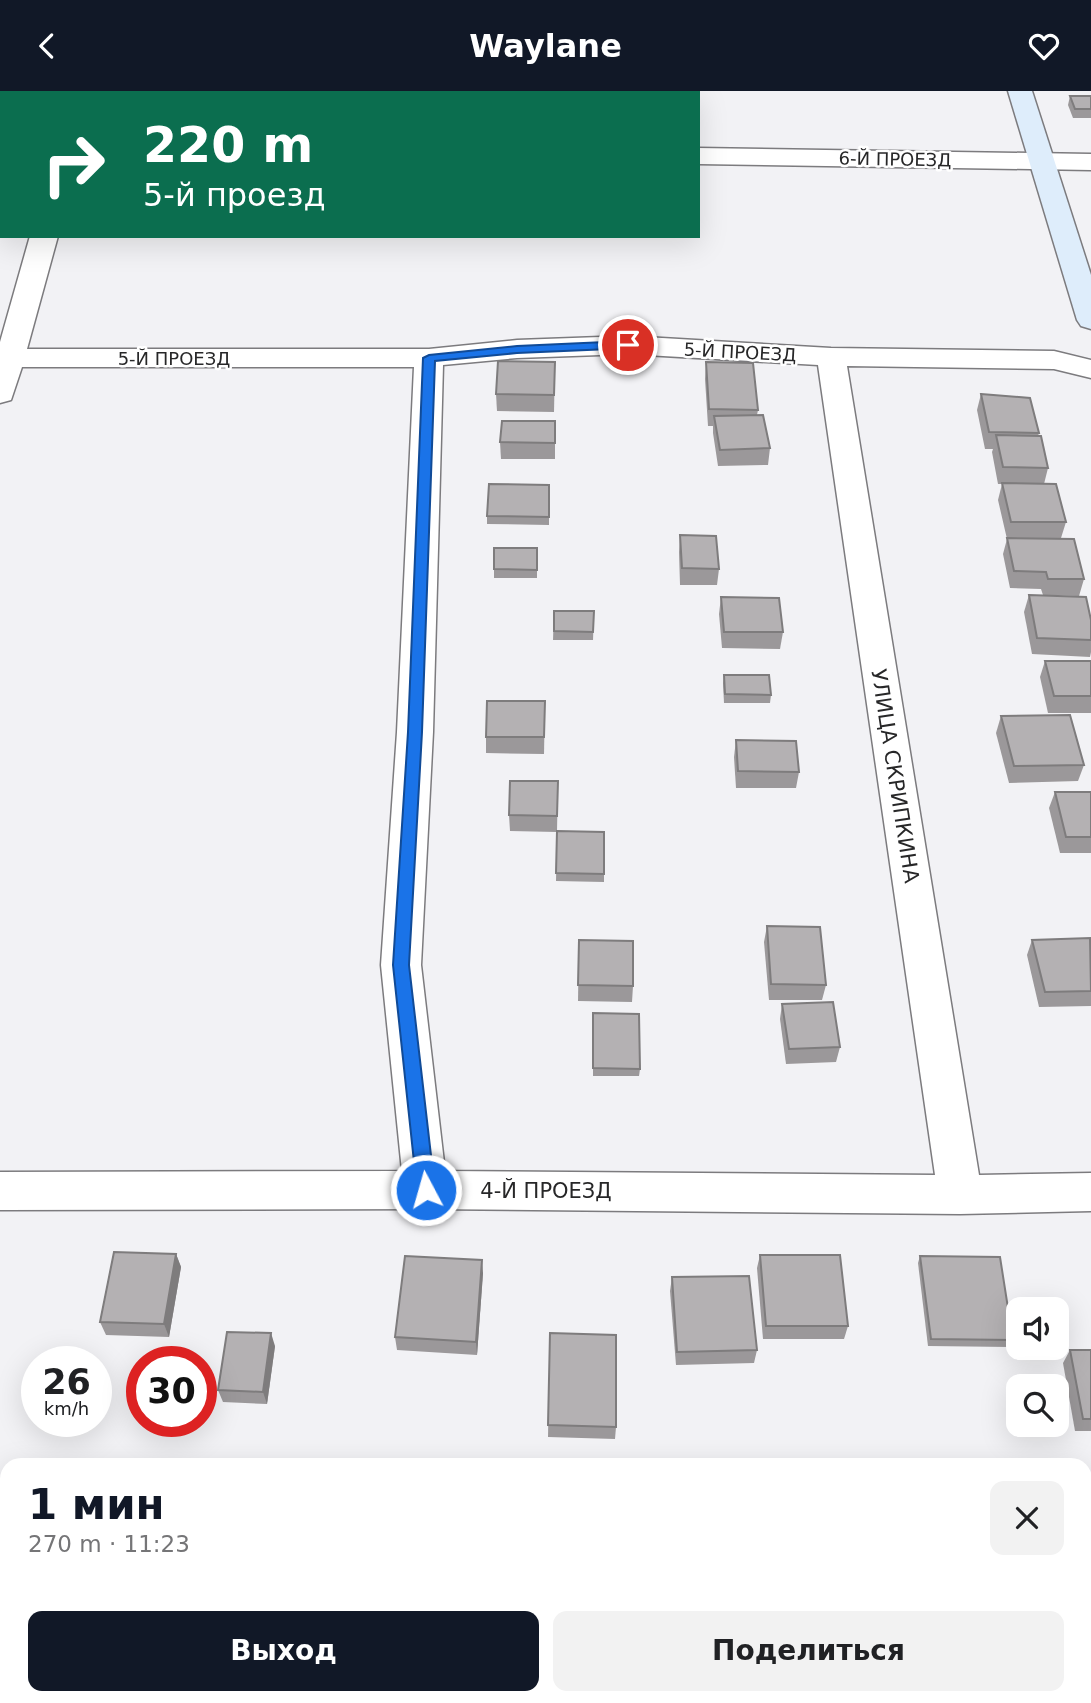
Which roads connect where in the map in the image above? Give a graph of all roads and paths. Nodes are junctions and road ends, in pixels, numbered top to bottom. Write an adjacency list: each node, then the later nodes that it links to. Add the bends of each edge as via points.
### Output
1 (1020, 91): 3 (street)
2 (700, 156): 3 (street, 6-Й ПРОЕЗД)
3 (1043, 162): 4 (street, 6-Й ПРОЕЗД); 6 (street)
4 (1091, 162)
5 (43, 238): 8 (street)
6 (1091, 320)
7 (831, 357): 9 (street, 5-Й ПРОЕЗД, via 628,345); 10 (street, 5-Й ПРОЕЗД, via 1054,360); 15 (street, УЛИЦА СКРИПКИНА)
8 (10, 358): 9 (street, 5-Й ПРОЕЗД); 11 (street)
9 (429, 358): 12 (street, via 401,965)
10 (1091, 369)
11 (0, 394)
12 (426, 1190): 13 (street, 4-Й ПРОЕЗД); 15 (street, 4-Й ПРОЕЗД)
13 (0, 1191)
14 (1091, 1192): 15 (street, 4-Й ПРОЕЗД)
15 (960, 1195)

